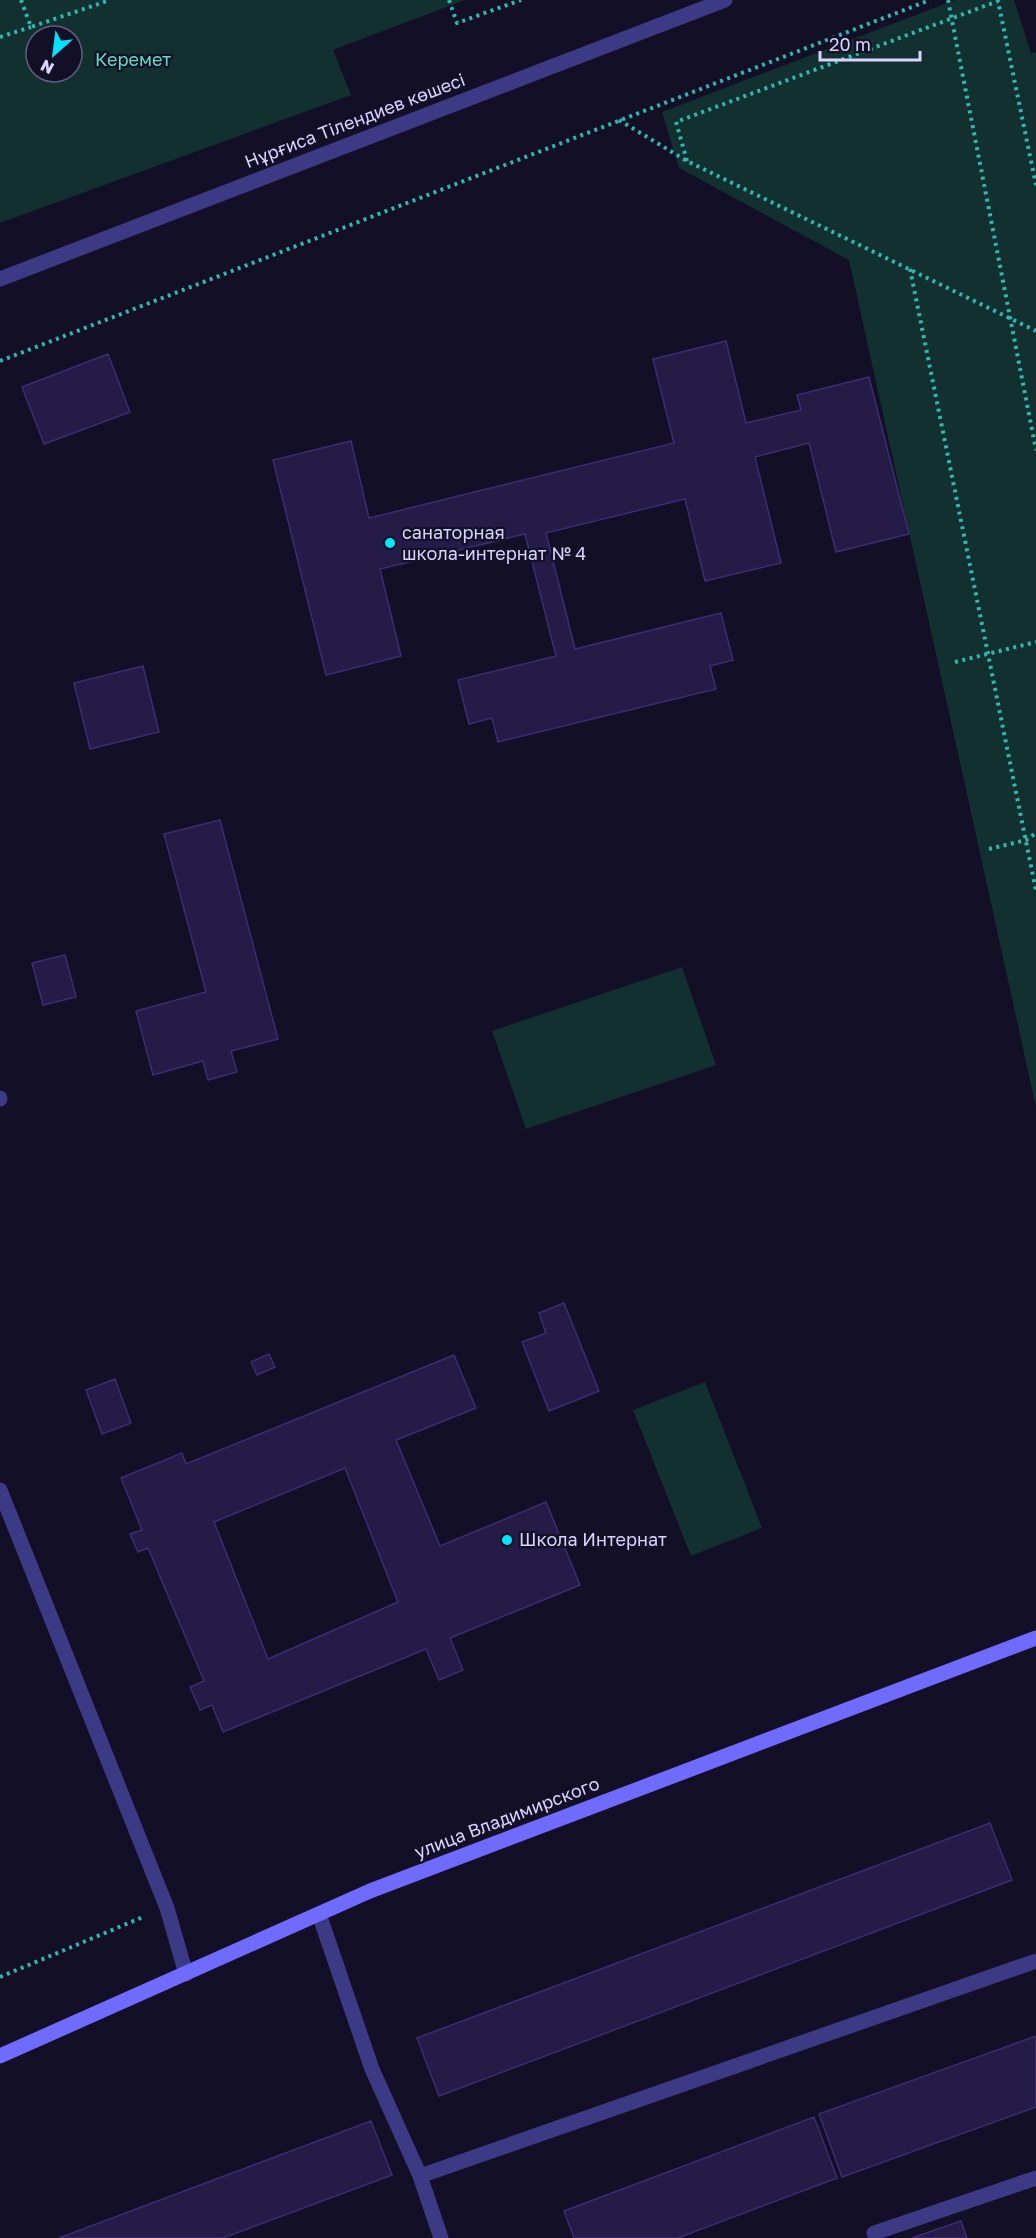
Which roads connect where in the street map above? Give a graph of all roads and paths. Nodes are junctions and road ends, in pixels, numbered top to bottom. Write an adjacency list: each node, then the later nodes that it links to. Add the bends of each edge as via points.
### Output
1 (21, 0): 9 (path)
2 (110, 0): 10 (path)
3 (449, 0): 4 (path, via 457,23)
4 (521, 0)
5 (725, 0): 17 (street, Нұрғиса Тілендиев көшесі)
6 (930, 0): 13 (path)
7 (948, 0): 8 (path)
8 (952, 18): 14 (path, via 676,122); 15 (path, via 998,1); 18 (path)
9 (30, 24)
10 (40, 24)
11 (24, 29): 12 (path)
12 (0, 37)
13 (619, 120): 14 (path); 20 (path)
14 (687, 161): 16 (path)
15 (1036, 185)
16 (910, 270): 18 (path); 23 (path)
17 (0, 279)
18 (1011, 319): 19 (path); 21 (path)
19 (1036, 331)
20 (0, 361)
21 (1036, 450)
22 (1036, 642): 23 (path)
23 (988, 654): 24 (path); 26 (path)
24 (955, 662)
25 (1036, 833): 26 (path)
26 (1026, 840): 27 (path); 28 (path)
27 (989, 849)
28 (1036, 891)
29 (0, 1490): 31 (street)
30 (1036, 1638): 32 (street, улица Владимирского, via 370,1891)
31 (166, 1908): 34 (street); 35 (path)
32 (319, 1914): 34 (street, улица Владимирского); 37 (street, via 372,2069)
33 (1036, 1961): 37 (street)
34 (186, 1974): 36 (street, улица Владимирского)
35 (0, 1977)
36 (0, 2056)
37 (420, 2176): 40 (street)
38 (1036, 2178): 39 (street)
39 (874, 2234)
40 (441, 2238)

